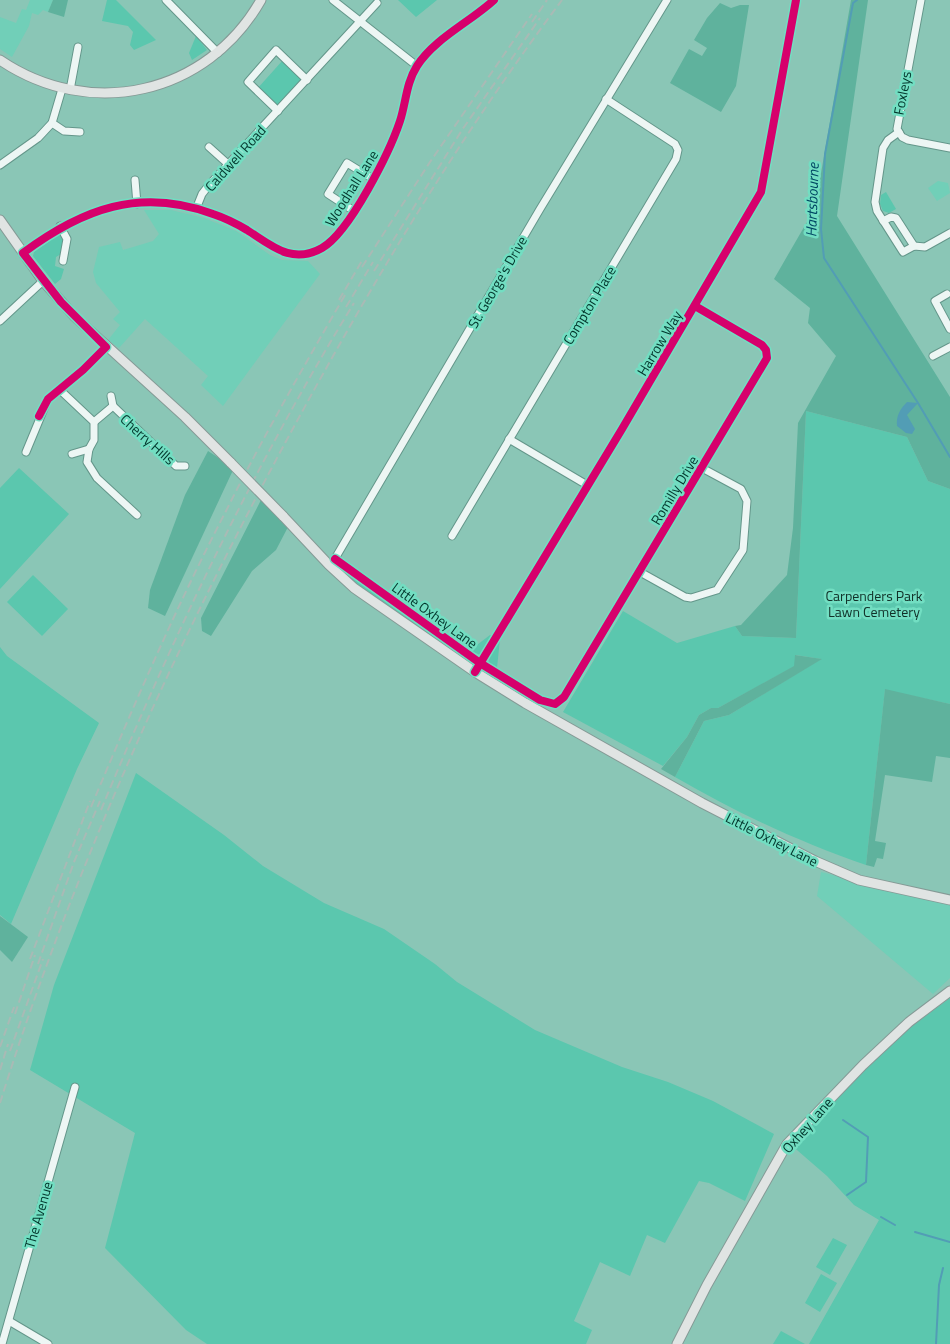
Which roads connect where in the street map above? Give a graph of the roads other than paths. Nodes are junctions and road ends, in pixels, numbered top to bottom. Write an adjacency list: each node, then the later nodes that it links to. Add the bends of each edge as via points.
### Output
1 (166, 0): 11 (street)
2 (261, 0): 11 (main road, via 244,26)
3 (333, 0): 9 (street)
4 (494, 0): 13 (street, Woodhall Lane, via 436,46)
5 (667, 0): 16 (street, St. George's Drive)
6 (796, 0): 39 (street, Harrow Way, via 765,182)
7 (921, 0): 20 (street, Foxleys, via 897,122)
8 (377, 3): 9 (street, Caldwell Road)
9 (359, 22): 13 (street); 14 (street, Caldwell Road)
10 (78, 47): 15 (street)
11 (218, 53): 15 (main road, via 186,74 151,87 118,93)
12 (0, 60): 15 (main road, via 31,78)
13 (417, 66): 25 (street, Woodhall Lane, via 408,84 394,142)
14 (307, 80): 17 (street, Caldwell Road); 17 (street, via 276,50 248,82)
15 (66, 89): 18 (street)
16 (606, 99): 49 (street, Compton Place, via 672,141 677,155); 58 (street, St. George's Drive)
17 (278, 111): 24 (street, Caldwell Road)
18 (52, 123): 19 (street, via 64,131); 23 (street, via 38,138)
19 (80, 132)
20 (898, 132): 22 (street, Foxleys, via 908,140); 31 (street, via 882,151 875,202)
21 (210, 147): 24 (street)
22 (950, 148)
23 (0, 165)
24 (228, 165): 28 (street, Caldwell Road, via 205,190)
25 (373, 179): 29 (street, Woodhall Lane); 29 (street, via 347,163 328,194)
26 (135, 180): 27 (street)
27 (137, 204): 28 (street, Woodhall Lane, via 171,204); 32 (street, Woodhall Lane, via 99,210)
28 (196, 209): 29 (street, Woodhall Lane, via 235,224 276,250 300,255 312,253 334,239)
29 (354, 211)
30 (0, 220): 35 (main road, Little Oxhey Lane)
31 (883, 221): 34 (street, via 896,218); 34 (street, via 903,252)
32 (60, 226): 35 (street, Woodhall Lane); 36 (street, via 67,238)
33 (950, 233): 34 (street, via 925,248)
34 (914, 246)
35 (23, 252): 37 (main road, Little Oxhey Lane)
36 (63, 261)
37 (43, 281): 40 (street); 42 (main road, Little Oxhey Lane)
38 (949, 295): 41 (street, via 935,301)
39 (695, 306): 54 (street, Romilly Drive, via 762,345 768,354); 55 (street, Harrow Way)
40 (0, 321)
41 (950, 329)
42 (106, 347): 45 (street); 58 (main road, Little Oxhey Lane, bridge, via 165,399)
43 (950, 347): 44 (street)
44 (933, 356)
45 (59, 390): 48 (street); 51 (street, via 48,399)
46 (111, 396): 47 (street, Cherry Hills)
47 (113, 406): 48 (street, Cherry Hills); 53 (street, Cherry Hills, via 176,466)
48 (94, 422): 50 (street, via 94,440)
49 (509, 439): 55 (street); 57 (street, Compton Place)
50 (89, 449): 52 (street); 56 (street, via 88,462 97,478)
51 (26, 452)
52 (72, 454)
53 (185, 466)
54 (702, 468): 59 (street, Romilly Drive); 59 (street, via 745,494 742,553 719,588 691,598 681,596)
55 (587, 485): 60 (street, Harrow Way)
56 (138, 515)
57 (452, 536)
58 (332, 562): 60 (street, Little Oxhey Lane); 61 (main road, Little Oxhey Lane, via 354,588)
59 (640, 572): 62 (street, Romilly Drive, via 564,697 558,703)
60 (480, 663): 61 (street, Harrow Way); 62 (street, Little Oxhey Lane)
61 (475, 672): 63 (main road, Little Oxhey Lane, via 702,803 815,861 859,880)
62 (548, 704)
63 (950, 900)
64 (950, 991): 69 (main road, Oxhey Lane, via 909,1022 787,1144 702,1293)
65 (75, 1087): 66 (street, The Avenue)
66 (9, 1322): 67 (street, The Avenue); 68 (street)
67 (2, 1344)
68 (48, 1344)
69 (677, 1344)

